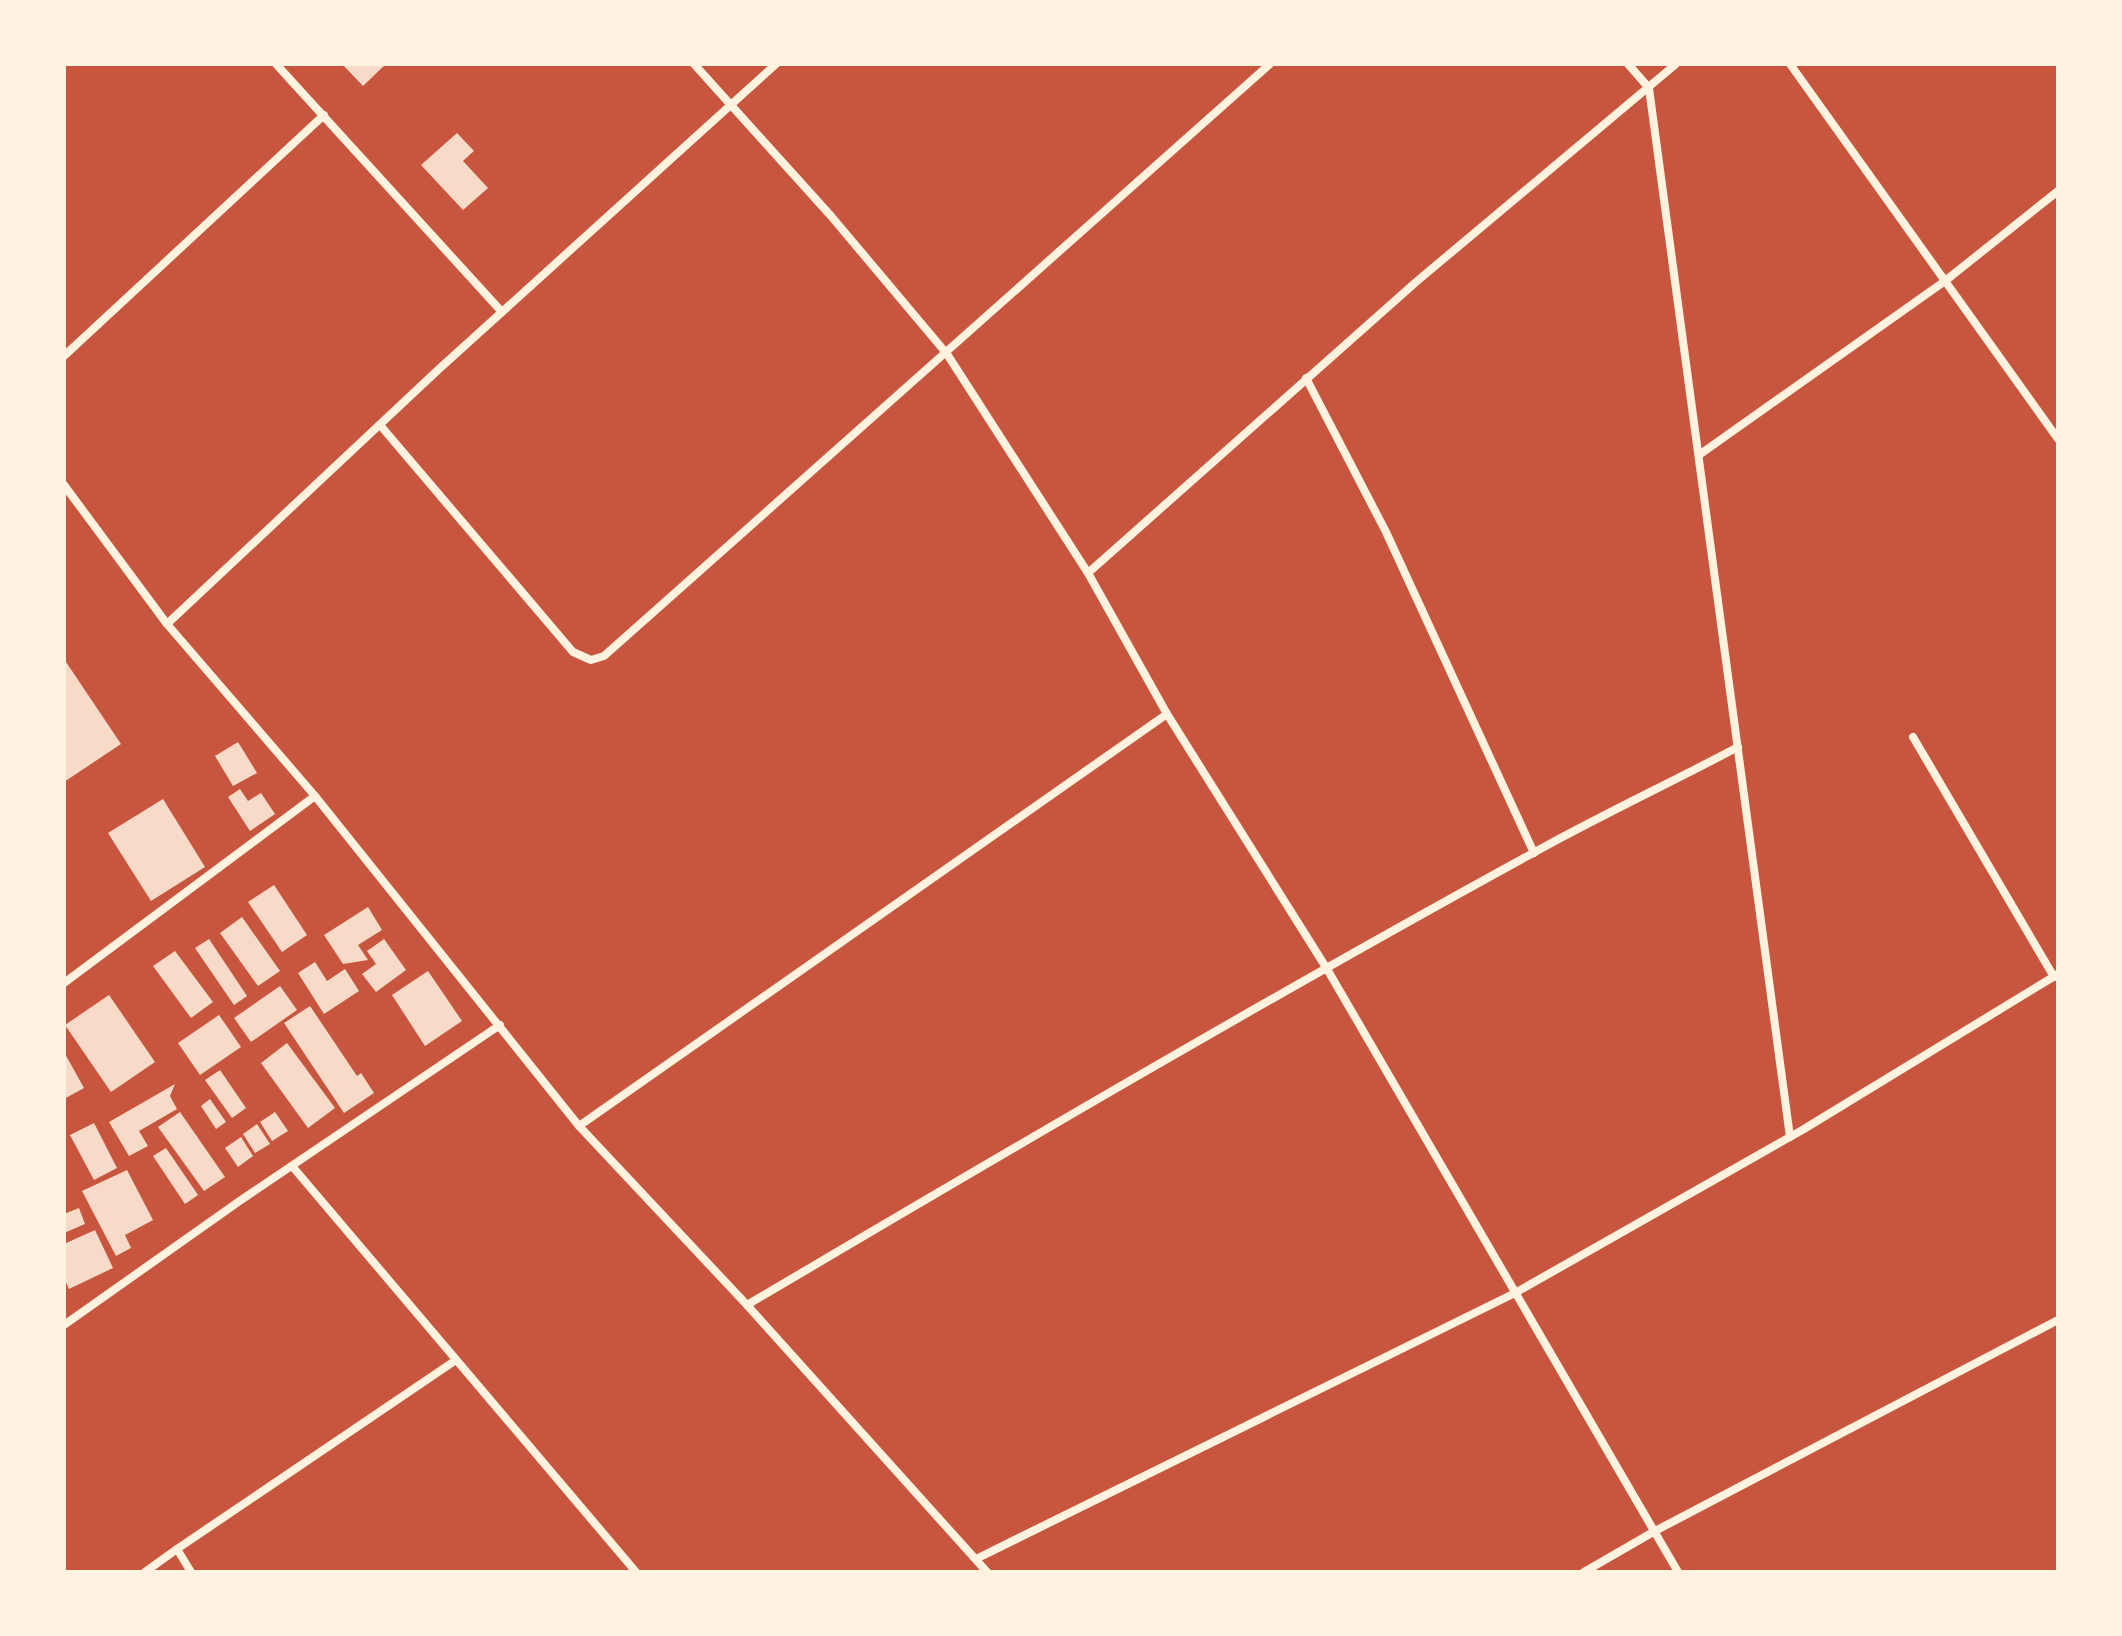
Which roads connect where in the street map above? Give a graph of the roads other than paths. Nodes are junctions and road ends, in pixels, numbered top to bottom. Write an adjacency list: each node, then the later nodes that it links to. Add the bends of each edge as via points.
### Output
1 (276, 64): 10 (street)
2 (694, 64): 9 (street)
3 (776, 64): 9 (street)
4 (1270, 64): 14 (street)
5 (1628, 64): 8 (street)
6 (1676, 64): 8 (street)
7 (1790, 64): 12 (street)
8 (1649, 88): 16 (street); 19 (street)
9 (731, 105): 13 (street); 14 (street)
10 (324, 115): 13 (street); 15 (street)
11 (2058, 191): 12 (street)
12 (1945, 281): 18 (street); 19 (street)
13 (502, 312): 17 (street)
14 (947, 354): 17 (street, via 604,656 591,660 573,652); 21 (street)
15 (64, 356)
16 (1306, 378): 21 (street); 27 (street, via 1386,532)
17 (380, 425): 22 (street)
18 (2058, 439)
19 (1699, 455): 25 (street)
20 (64, 485): 22 (street)
21 (1088, 573): 23 (street)
22 (167, 624): 26 (street)
23 (1167, 714): 28 (street); 32 (street)
24 (1913, 737): 29 (street)
25 (1738, 747): 27 (street); 33 (street)
26 (315, 796): 30 (street); 31 (street)
27 (1534, 853): 28 (street)
28 (1327, 969): 35 (street); 36 (street)
29 (2056, 975): 33 (street)
30 (64, 983)
31 (500, 1025): 32 (street); 34 (street)
32 (579, 1126): 36 (street)
33 (1790, 1137): 35 (street)
34 (292, 1166): 39 (street); 40 (street)
35 (1515, 1293): 41 (street); 43 (street)
36 (747, 1305): 43 (street)
37 (64, 1309): 39 (street)
38 (2058, 1320): 41 (street)
39 (67, 1322)
40 (456, 1360): 42 (street); 46 (street)
41 (1655, 1531): 48 (street); 49 (street)
42 (177, 1549): 44 (street); 45 (street)
43 (976, 1559): 47 (street)
44 (145, 1572)
45 (191, 1572)
46 (636, 1572)
47 (987, 1572)
48 (1584, 1572)
49 (1678, 1572)

